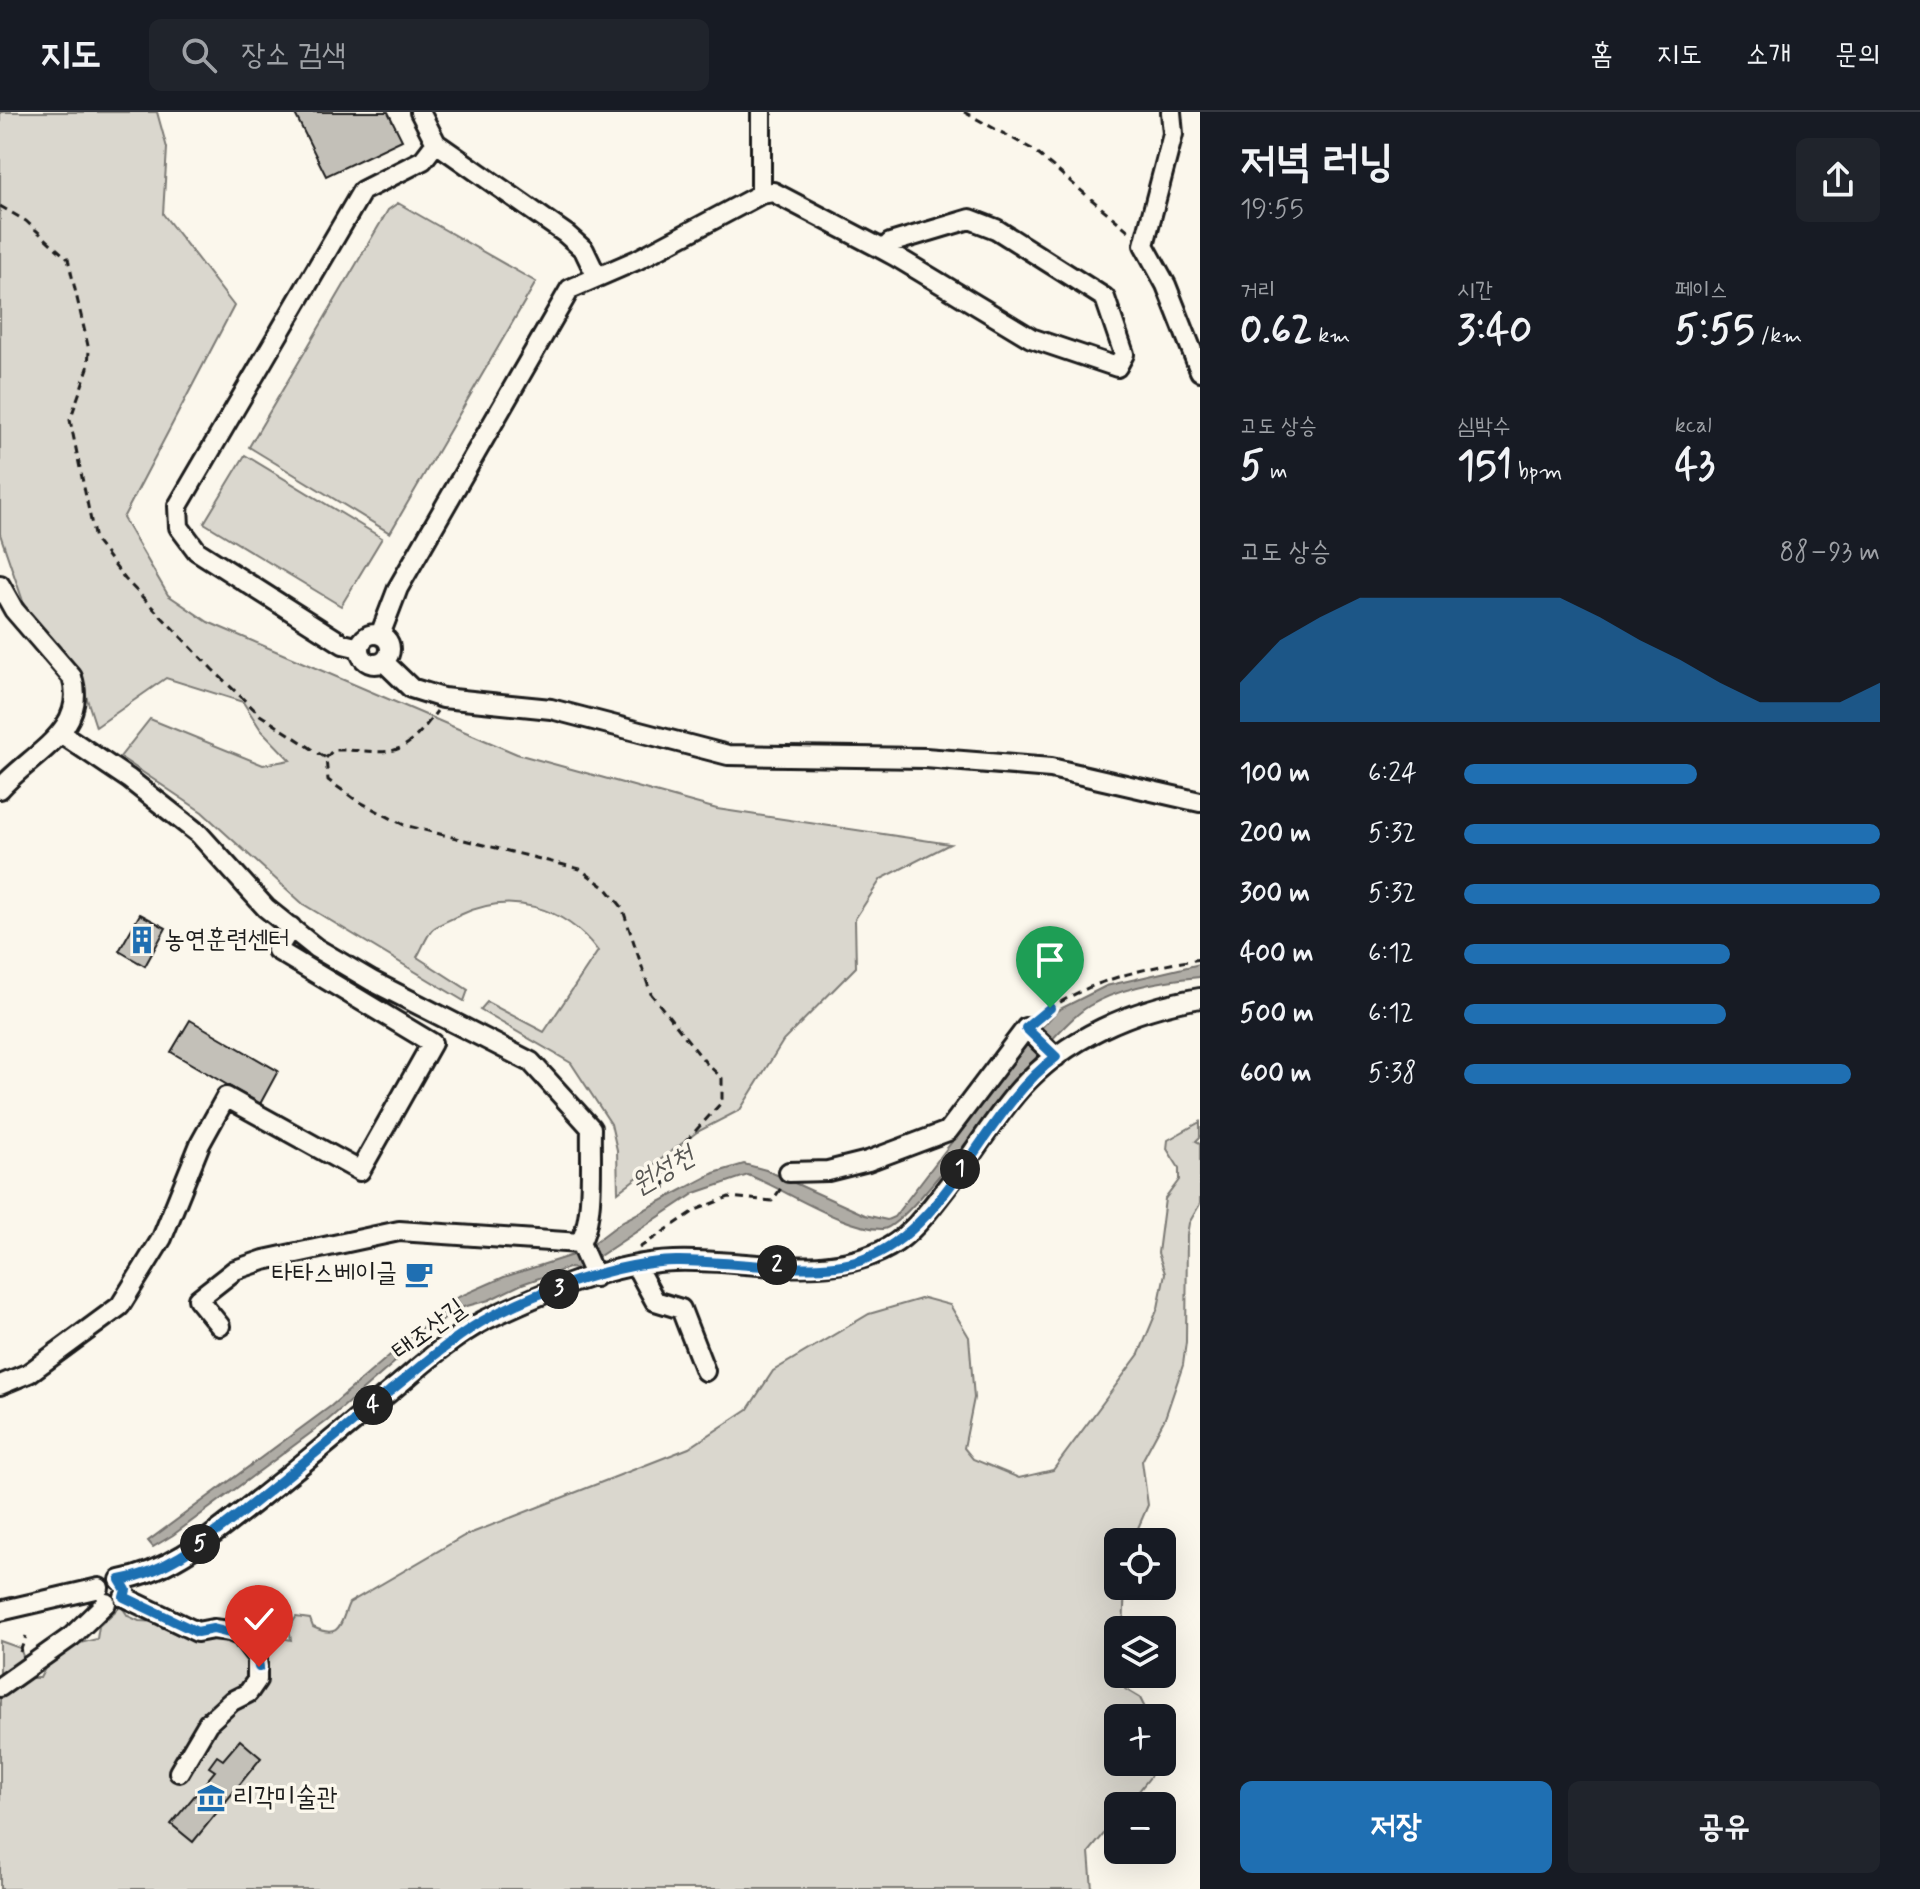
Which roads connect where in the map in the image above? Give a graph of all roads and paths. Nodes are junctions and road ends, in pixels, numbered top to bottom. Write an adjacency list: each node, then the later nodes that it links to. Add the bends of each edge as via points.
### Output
1 (420, 112): 5 (street)
2 (761, 112): 6 (street)
3 (964, 112): 8 (path, via 1032,149)
4 (1171, 112): 8 (street, via 1173,134)
5 (436, 143): 10 (street, via 566,234 584,250); 14 (street, via 423,160 362,191 178,506 179,527 197,551 343,644)
6 (761, 194): 9 (street, via 773,192); 10 (street)
7 (0, 206): 18 (path, via 26,221 68,259 89,350 70,420 95,540 125,579 260,715)
8 (1144, 245): 11 (street)
9 (884, 250): 9 (street, via 890,243 970,219 996,229 1105,298 1124,354 1117,367 1031,338)
10 (597, 277): 13 (street, via 570,289 398,588)
11 (1200, 371)
12 (0, 585): 17 (street, via 14,610 72,677 76,691)
13 (380, 635): 14 (street, via 367,636); 15 (street, via 391,648)
14 (360, 648): 15 (street, via 369,664)
15 (384, 662): 16 (street, via 411,688)
16 (447, 698): 18 (path, via 416,739 400,748 384,754 333,750); 20 (street, via 551,709 728,755 925,758 1051,768)
17 (62, 734): 19 (street); 21 (street, via 199,834 266,908)
18 (326, 758): 27 (path, via 328,780 404,825 580,869 622,907 651,994 722,1078 722,1102 664,1165)
19 (0, 789)
20 (1200, 802)
21 (291, 927): 29 (street, via 372,981 531,1062 591,1128); 34 (street, via 277,950 432,1043 360,1171 226,1097 200,1144 162,1238 120,1306 29,1373)
22 (1200, 959): 24 (path, via 1130,970 1050,1008)
23 (1200, 998): 25 (street, 태조산길, via 1126,1018)
24 (1027, 1030): 25 (street); 26 (street, via 948,1131 868,1161 828,1171)
25 (1051, 1053): 30 (street, 태조산길, via 918,1223 892,1245 860,1261 810,1266)
26 (789, 1172)
27 (665, 1190)
28 (779, 1195): 30 (path, via 772,1201 729,1197 696,1210)
29 (582, 1246): 31 (street); 32 (street, via 399,1231 335,1243 235,1270 212,1286 198,1299)
30 (637, 1257): 31 (street, 태조산길); 33 (street, via 655,1301 681,1309)
31 (593, 1272): 35 (street, 태조산길, via 481,1322 204,1542)
32 (220, 1326)
33 (705, 1371)
34 (0, 1385)
35 (112, 1592): 36 (street, 태조산길); 37 (street, via 72,1636); 38 (street, via 197,1632 213,1629 241,1636 257,1657 257,1680 208,1723)
36 (0, 1611)
37 (0, 1687)
38 (179, 1772)

